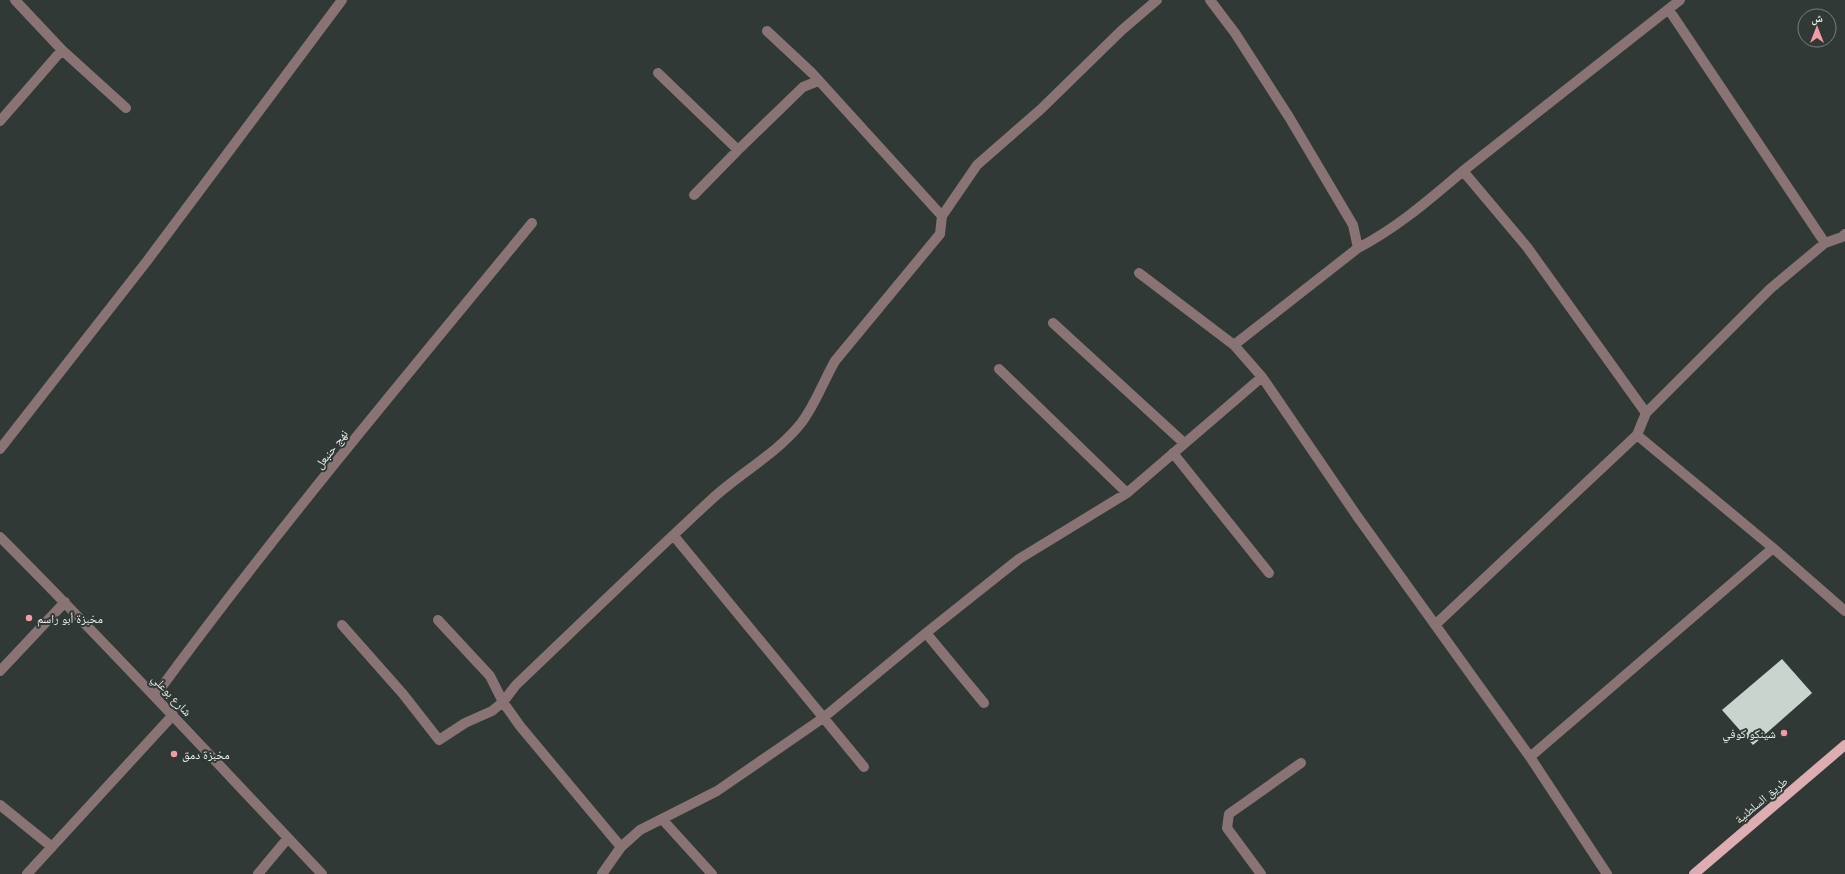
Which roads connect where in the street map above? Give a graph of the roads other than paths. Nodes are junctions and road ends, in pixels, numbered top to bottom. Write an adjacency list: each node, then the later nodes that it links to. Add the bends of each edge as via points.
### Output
1 (15, 0): 8 (street)
2 (342, 0): 29 (street, via 147,261)
3 (1157, 0): 16 (street, via 1122,30 1040,110 977,165)
4 (1210, 0): 20 (street, via 1235,33 1353,225)
5 (1680, 0): 6 (street)
6 (1669, 10): 14 (street); 19 (street)
7 (767, 31): 10 (street)
8 (62, 50): 11 (street); 12 (street)
9 (658, 73): 13 (street)
10 (818, 81): 13 (street, via 803,87); 16 (street)
11 (126, 108)
12 (0, 121)
13 (738, 150): 15 (street)
14 (1463, 171): 20 (street, via 1416,211 1376,239); 26 (street, via 1527,247)
15 (694, 195)
16 (942, 216): 32 (street, via 940,234 835,361 816,401 801,424 751,469 717,495)
17 (532, 223): 43 (street, نهج حنبعل, via 351,444)
18 (1845, 234): 19 (street)
19 (1825, 243): 26 (street, via 1770,289)
20 (1358, 248): 23 (street)
21 (1139, 273): 23 (street)
22 (1053, 323): 28 (street)
23 (1234, 345): 25 (street)
24 (999, 369): 31 (street)
25 (1262, 377): 28 (street); 39 (street, via 1356,516)
26 (1646, 413): 27 (street)
27 (1637, 435): 34 (street); 39 (street)
28 (1184, 443): 30 (street)
29 (0, 449)
30 (1173, 453): 31 (street); 35 (street)
31 (1127, 493): 41 (street, via 1019,560)
32 (674, 536): 44 (street, via 516,686); 47 (street)
33 (0, 537): 36 (street, شارع بوعلي)
34 (1773, 548): 37 (street); 49 (street)
35 (1269, 573)
36 (65, 602): 42 (street); 43 (street, شارع بوعلي)
37 (1845, 612)
38 (438, 620): 44 (street, via 490,676)
39 (1435, 624): 49 (street)
40 (342, 625): 44 (street, via 403,694 438,740 465,723 492,711)
41 (926, 633): 45 (street); 47 (street)
42 (0, 671)
43 (155, 696): 46 (street, شارع بوعلي)
44 (503, 702): 56 (street)
45 (984, 703)
46 (173, 715): 54 (street, شارع بوعلي); 55 (street)
47 (823, 718): 51 (street); 53 (street, via 717,792)
48 (1845, 745): 64 (main road, طريق السلطنية)
49 (1530, 757): 63 (street)
50 (1301, 763): 62 (street, via 1229,814 1228,828)
51 (864, 767)
52 (0, 805): 55 (street)
53 (662, 819): 56 (street, via 640,830); 61 (street)
54 (288, 838): 58 (street); 59 (street, شارع بوعلي)
55 (52, 847): 57 (street)
56 (621, 847): 60 (street)
57 (27, 874)
58 (258, 874)
59 (322, 874)
60 (602, 874)
61 (712, 874)
62 (1261, 874)
63 (1607, 874)
64 (1694, 874)

